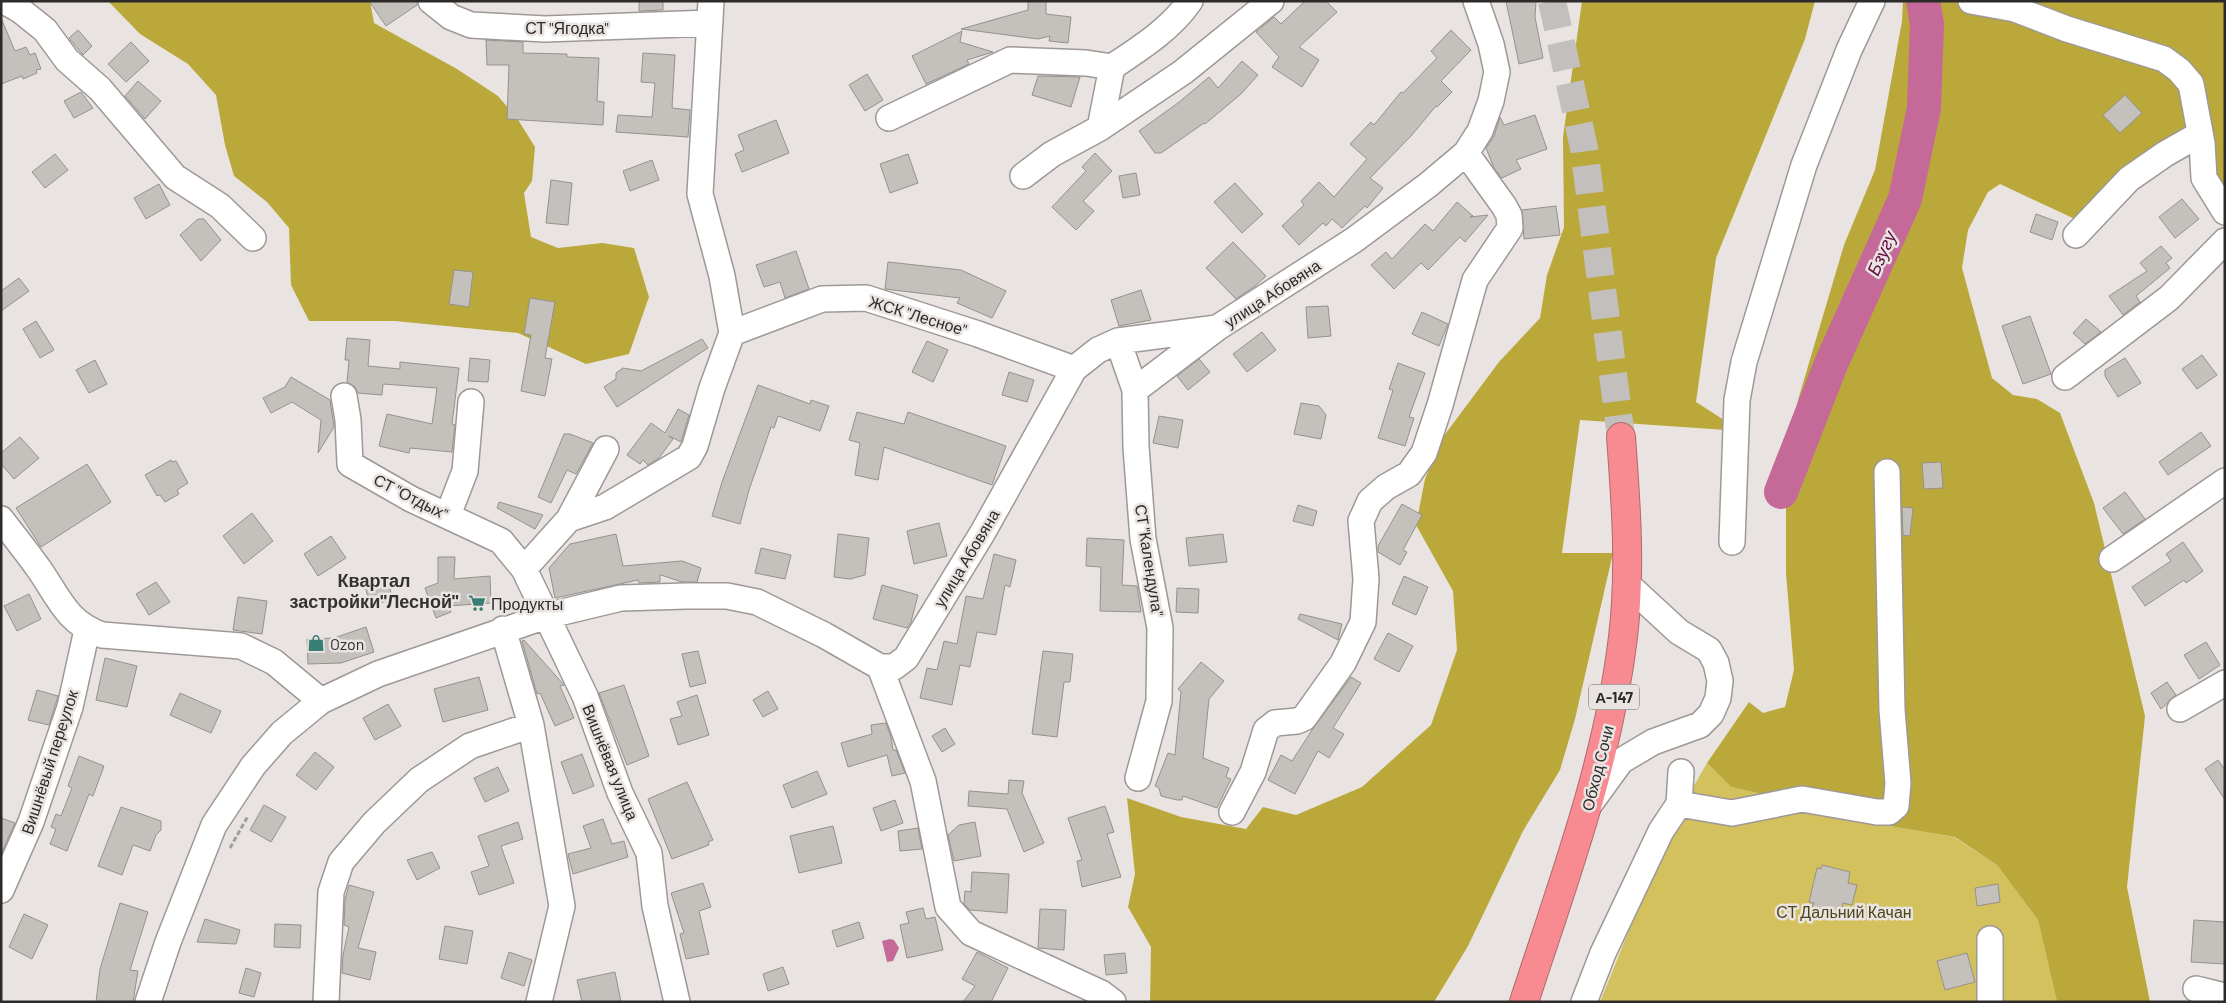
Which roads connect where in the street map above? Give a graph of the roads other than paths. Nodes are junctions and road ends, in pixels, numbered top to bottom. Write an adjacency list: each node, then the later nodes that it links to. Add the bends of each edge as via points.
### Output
1 (4, 1): 17 (street, via 45,30 67,60 100,90 175,177 220,206)
2 (431, 1): 8 (street, СТ "Ягодка", via 450,17 471,25 545,29)
3 (1190, 1): 9 (street, via 1181,14)
4 (1271, 1): 11 (street, via 1183,72)
5 (1476, 1): 13 (street, улица Абовяна, via 1497,72 1480,131)
6 (1872, 1): 34 (street, via 1804,165 1744,362 1737,400)
7 (1972, 1): 12 (street, via 2015,10 2164,59 2191,84)
8 (711, 12): 20 (street, via 700,194 722,276)
9 (1112, 66): 10 (street, via 1010,60); 11 (street)
10 (889, 118)
11 (1100, 128): 14 (street, via 1052,154)
12 (2200, 134): 15 (street, via 2204,178); 16 (street, via 2129,180)
13 (1466, 153): 19 (street, улица Абовяна, via 1354,240); 50 (street, via 1504,206 1510,228 1475,280 1424,453 1409,474 1370,501 1361,521 1366,579 1363,622 1343,663 1304,718 1275,723 1266,730 1253,772)
14 (1023, 176)
15 (2225, 212)
16 (2076, 235)
17 (253, 238)
18 (2225, 241): 23 (street, via 2169,298)
19 (1217, 328): 21 (street, улица Абовяна); 24 (street)
20 (732, 333): 22 (street, ЖСК "Лесное", via 822,299 866,298); 33 (street, via 689,457 605,507)
21 (1118, 341): 22 (street, улица Абовяна, via 1098,350); 24 (street, СТ "Календула")
22 (1074, 369): 41 (street, улица Абовяна, via 984,532 906,658 894,667)
23 (2065, 377)
24 (1135, 390): 47 (street, СТ "Календула", via 1143,539 1160,628 1159,701)
25 (344, 396): 31 (street, СТ "Отдых", via 350,464 411,499)
26 (471, 402): 31 (street, via 465,470)
27 (1621, 437): 37 (highway, Обход Сочи / А-147)
28 (606, 449): 33 (street)
29 (1887, 472): 48 (street, via 1892,710 1898,783 1896,806 1889,812 1877,812 1802,799 1732,813)
30 (2225, 481): 35 (street)
31 (448, 515): 36 (street, СТ "Отдых", via 501,541)
32 (1, 519): 40 (street, via 67,614)
33 (569, 519): 36 (street)
34 (1732, 542)
35 (2112, 559)
36 (524, 569): 38 (street, СТ "Отдых")
37 (1628, 584): 49 (highway, Обход Сочи / А-147, via 1612,704); 49 (street, via 1679,632 1709,650 1720,682 1718,698 1711,714 1700,725 1653,742 1621,761)
38 (546, 616): 39 (street); 41 (street, via 621,598 726,596 757,602); 58 (street, Вишнёвая улица, via 585,696 620,793 649,853 655,906)
39 (503, 629): 43 (street, via 378,674); 45 (street)
40 (87, 630): 43 (street, via 102,636 241,646 274,662); 51 (street, Вишнёвый переулок, via 70,707 31,822)
41 (880, 667): 59 (street, via 923,781 948,907 971,933 1101,993)
42 (2225, 683): 44 (street)
43 (321, 701): 55 (street, via 282,733 253,766 214,825)
44 (2180, 710)
45 (531, 725): 56 (street, via 470,746 419,780 374,823 341,862 331,892); 57 (street, via 562,906)
46 (1680, 772): 48 (street)
47 (1138, 778)
48 (1679, 804): 61 (street, via 1660,831 1603,953)
49 (1588, 807): 60 (highway, Обход Сочи / А-147)
50 (1232, 812)
51 (1, 890)
52 (1990, 939): 62 (street)
53 (2196, 989): 54 (street)
54 (2225, 996)
55 (148, 1002)
56 (326, 1002)
57 (539, 1002)
58 (676, 1002)
59 (1113, 1002)
60 (1524, 1002)
61 (1584, 1002)
62 (1990, 1002)

